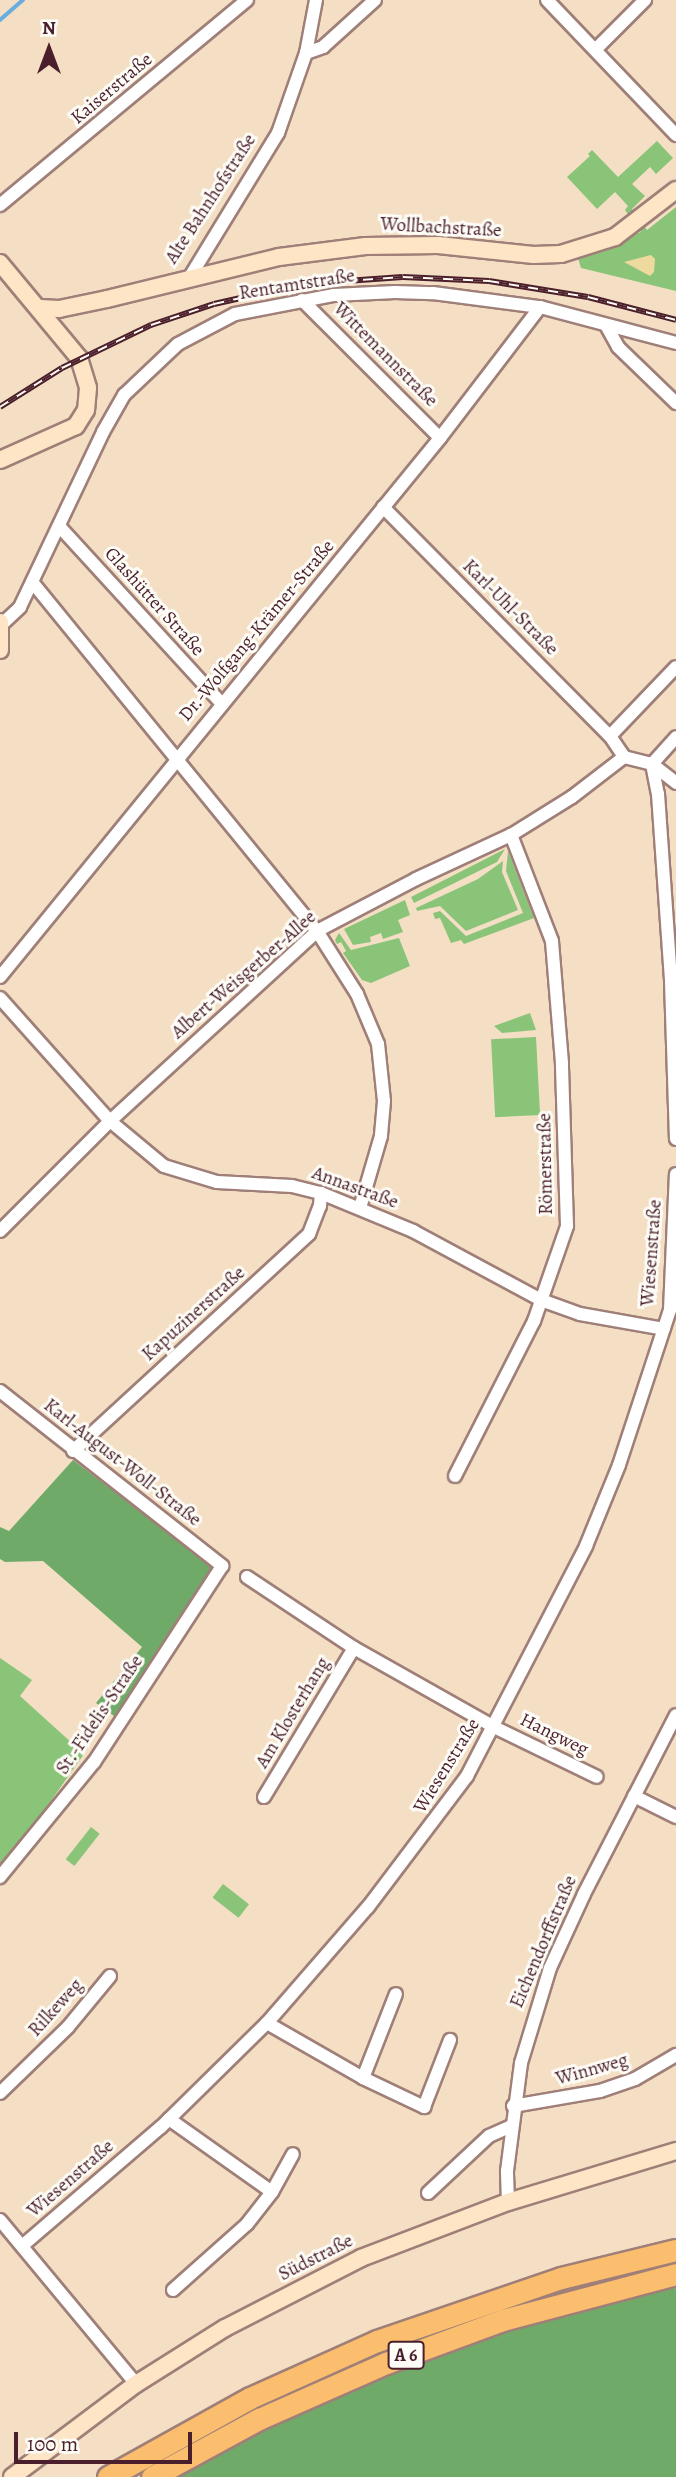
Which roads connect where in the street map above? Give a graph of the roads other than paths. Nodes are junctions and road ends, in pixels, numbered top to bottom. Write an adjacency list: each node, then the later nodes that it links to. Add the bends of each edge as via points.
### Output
1 (247, 0): 10 (street, Kaiserstraße)
2 (316, 0): 7 (street, Alte Bahnhofstraße)
3 (376, 0): 7 (street, via 323,47)
4 (547, 0): 6 (street)
5 (645, 0): 6 (street)
6 (594, 50): 8 (street)
7 (306, 53): 12 (street, Alte Bahnhofstraße, via 278,133)
8 (676, 135)
9 (676, 190): 12 (street, Wollbachstraße, via 615,237 561,254 438,245 365,246 279,257)
10 (0, 205)
11 (3, 269): 15 (street)
12 (188, 280): 15 (street, Alte Bahnhofstraße, via 64,308)
13 (302, 300): 14 (street, Rentamtstraße, via 395,292); 19 (street, Wittemannstraße); 22 (street, Rentamtstraße, via 235,314 205,327 159,359 124,395 111,416)
14 (540, 307): 16 (street, Rentamtstraße); 19 (street, Dr.-Wolfgang-Krämer-Straße)
15 (40, 308): 20 (street, via 82,362 87,378 86,410 66,433)
16 (606, 325): 17 (street, Rentamtstraße); 18 (street, via 618,347)
17 (676, 343)
18 (676, 403)
19 (440, 438): 21 (street, Dr.-Wolfgang-Krämer-Straße)
20 (0, 460)
21 (383, 507): 27 (street, Dr.-Wolfgang-Krämer-Straße); 28 (street, Karl-Uhl-Straße)
22 (59, 526): 23 (street, Rentamtstraße); 27 (street, Glashütter Straße)
23 (33, 583): 24 (street, Rentamtstraße, via 20,607); 30 (street)
24 (1, 624): 25 (street)
25 (0, 650)
26 (676, 667): 28 (street)
27 (222, 704): 30 (street, Dr.-Wolfgang-Krämer-Straße)
28 (610, 736): 31 (street, Karl-Uhl-Straße)
29 (676, 737): 32 (street)
30 (178, 757): 35 (street); 36 (street, Dr.-Wolfgang-Krämer-Straße)
31 (624, 757): 32 (street); 34 (street, Albert-Weisgerber-Allee)
32 (652, 764): 33 (street); 39 (street, via 671,981)
33 (676, 783)
34 (511, 835): 35 (street, Albert-Weisgerber-Allee); 44 (street, Römerstraße, via 552,941 559,997 567,1226)
35 (317, 931): 38 (street, Albert-Weisgerber-Allee); 42 (street, via 357,994 378,1044 383,1071 381,1136)
36 (0, 977)
37 (0, 998): 38 (street, Annastraße)
38 (110, 1121): 41 (street, Annastraße, via 164,1166 181,1173 217,1182 292,1186); 43 (street, Albert-Weisgerber-Allee)
39 (676, 1139)
40 (676, 1174): 45 (street, Wiesenstraße, via 670,1310)
41 (321, 1193): 42 (street, Annastraße); 47 (street, Kapuzinerstraße, via 309,1234)
42 (360, 1208): 44 (street, Annastraße, via 458,1253)
43 (0, 1231)
44 (541, 1300): 45 (street, Annastraße, via 580,1314); 48 (street, Römerstraße)
45 (664, 1329): 53 (street, Wiesenstraße, via 619,1465 586,1546)
46 (0, 1391): 47 (street, Karl-August-Woll-Straße)
47 (73, 1451): 49 (street, Karl-August-Woll-Straße)
48 (455, 1476)
49 (222, 1566): 58 (street, St.-Fidelis-Straße, via 94,1762)
50 (247, 1577): 51 (street, Am Klosterhang)
51 (354, 1648): 53 (street, Am Klosterhang); 56 (street, Am Klosterhang)
52 (676, 1714): 55 (street, Eichendorffstraße)
53 (494, 1727): 54 (street, Hangweg); 61 (street, Wiesenstraße, via 433,1825)
54 (597, 1777)
55 (634, 1796): 57 (street); 66 (street, Eichendorffstraße, via 550,1968 520,2063)
56 (264, 1797)
57 (676, 1817)
58 (0, 1877)
59 (110, 1976): 65 (street, Rilkeweg, via 68,2027)
60 (396, 1994): 64 (street)
61 (267, 2023): 64 (street); 67 (street, Wiesenstraße)
62 (450, 2040): 64 (street, via 424,2106)
63 (676, 2055): 66 (street, Winnweg, via 635,2079 600,2091)
64 (363, 2078)
65 (0, 2093)
66 (513, 2106): 68 (street, Eichendorffstraße)
67 (169, 2119): 71 (street); 75 (street, Wiesenstraße)
68 (511, 2126): 72 (street, via 489,2136); 73 (street, Eichendorffstraße)
69 (676, 2151): 73 (street, Südstraße)
70 (293, 2154): 71 (street)
71 (272, 2192): 78 (street, via 247,2224)
72 (428, 2193)
73 (508, 2202): 79 (street, Südstraße, via 361,2258 225,2328)
74 (0, 2220): 75 (street)
75 (22, 2246): 79 (street)
76 (676, 2250): 81 (highway, A 6, via 550,2281 377,2341 239,2404)
77 (676, 2274): 82 (highway, A 6, via 503,2320 386,2362 259,2419)
78 (173, 2290)
79 (136, 2384): 80 (street, Südstraße)
80 (12, 2477)
81 (108, 2477)
82 (152, 2477)

